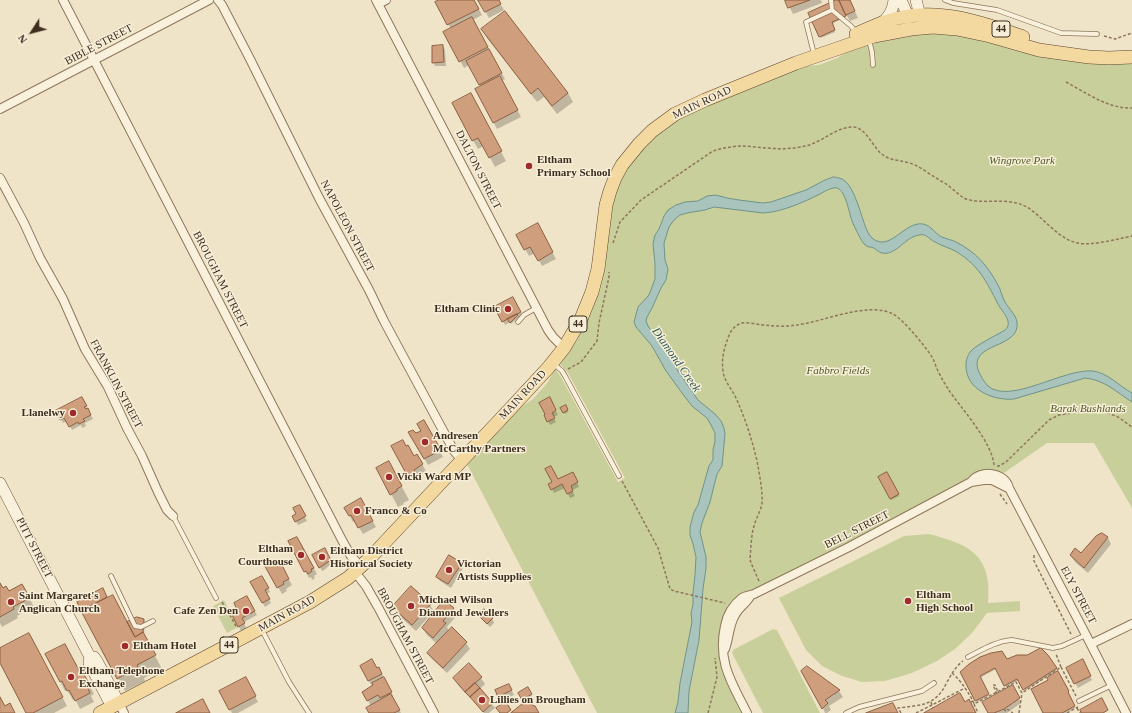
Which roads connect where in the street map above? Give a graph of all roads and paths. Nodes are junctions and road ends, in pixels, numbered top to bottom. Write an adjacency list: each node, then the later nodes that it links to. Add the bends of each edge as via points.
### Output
1 (63, 0): 21 (street, BROUGHAM STREET)
2 (209, 0): 21 (street, BIBLE STREET)
3 (218, 0): 35 (street, NAPOLEON STREET, via 384,321 454,451)
4 (386, 0): 10 (street)
5 (831, 0): 11 (lane)
6 (894, 0): 13 (street, via 890,14)
7 (901, 0): 12 (street)
8 (916, 0): 12 (street)
9 (945, 0): 16 (lane, via 998,10 1062,33)
10 (377, 2): 30 (street, DALTON STREET)
11 (832, 10): 17 (lane); 18 (lane, via 806,22)
12 (914, 15): 13 (main road, MAIN ROAD / 44); 14 (main road); 19 (main road, MAIN ROAD / 44, via 944,15 966,19)
13 (880, 24): 17 (main road, MAIN ROAD / 44)
14 (918, 28): 17 (main road, MAIN ROAD); 19 (main road, MAIN ROAD, via 957,29 1039,50)
15 (1132, 33): 16 (path, via 1115,39)
16 (1097, 34)
17 (862, 36): 18 (main road, MAIN ROAD / 44); 22 (lane, via 872,52)
18 (814, 56): 32 (main road, MAIN ROAD / 44, via 675,114 652,131 630,154 615,178 606,205 598,269 592,292 581,319)
19 (1078, 56): 20 (main road, MAIN ROAD / 44)
20 (1132, 56)
21 (94, 60): 25 (street, BIBLE STREET); 44 (street, BROUGHAM STREET)
22 (873, 65)
23 (1066, 82): 24 (path, via 1116,107)
24 (1132, 108)
25 (0, 109)
26 (0, 178): 40 (street, FRANKLIN STREET, via 63,299 85,349 108,387 167,510)
27 (1132, 236): 28 (path, via 1078,244 1059,234 1027,207 1012,201 969,200 960,196 918,166 883,155 864,132 854,126 799,147 786,149 742,146 713,151 641,200 620,222)
28 (612, 248)
29 (609, 270): 33 (path, via 597,341 581,362 566,371)
30 (537, 308): 31 (lane, via 524,315); 32 (street, DALTON STREET, via 553,337)
31 (518, 322)
32 (564, 348): 33 (main road, MAIN ROAD / 44)
33 (557, 367): 35 (main road, MAIN ROAD / 44, via 511,408); 36 (lane)
34 (1132, 426): 37 (path, via 1106,412 1058,415 1049,420 999,466)
35 (462, 460): 44 (main road, MAIN ROAD / 44)
36 (619, 476): 48 (path, via 658,548 670,589)
37 (995, 476): 39 (path, via 994,484); 46 (path, via 993,458 984,439 944,382 932,357 904,323 893,314 865,310 789,326 748,323 737,325 731,332 722,360 724,376 749,430 757,462 762,501 754,525 750,559); 52 (street, ELY STREET, via 1005,480 1008,485); 76 (street, BELL STREET, via 981,474 974,477 971,482 853,544 741,599 732,608 727,643 723,651 726,671)
38 (0, 482): 71 (street, PITT STREET, via 90,657 89,663)
39 (1008, 506)
40 (173, 516): 47 (lane, FRANKLIN STREET)
41 (865, 528): 42 (path)
42 (824, 549)
43 (1034, 555): 54 (path, via 1034,561)
44 (358, 569): 51 (main road, MAIN ROAD / 44, via 332,589); 75 (street, BROUGHAM STREET)
45 (110, 576): 49 (lane, via 135,626 141,627)
46 (760, 583)
47 (216, 598): 53 (path, via 230,615)
48 (724, 603)
49 (153, 621)
50 (1132, 624): 55 (street)
51 (262, 628): 53 (main road, MAIN ROAD / 44); 74 (lane, via 289,682)
52 (1086, 635): 55 (street, ELY STREET); 56 (lane)
53 (243, 638): 71 (main road, MAIN ROAD / 44)
54 (1073, 638)
55 (1091, 644): 61 (street, ELY STREET)
56 (1053, 648): 57 (lane, via 1012,640 992,645); 58 (path)
57 (968, 657)
58 (1061, 667): 63 (path); 64 (path)
59 (952, 673): 62 (path)
60 (934, 683): 77 (lane, via 922,691 859,707)
61 (1112, 685): 64 (lane); 86 (street, ELY STREET)
62 (965, 688): 66 (path); 67 (path)
63 (1022, 693): 66 (path, via 1016,682); 83 (path)
64 (1079, 701): 70 (path)
65 (930, 702): 67 (path)
66 (974, 704): 80 (path)
67 (932, 705): 69 (path); 79 (path)
68 (898, 708): 78 (path)
69 (933, 708)
70 (1077, 708): 84 (path); 85 (path)
71 (118, 709): 73 (main road, MAIN ROAD / 44)
72 (1004, 709): 81 (path)
73 (100, 713)
74 (309, 713)
75 (434, 713)
76 (747, 713)
77 (846, 713)
78 (901, 713)
79 (916, 713)
80 (978, 713)
81 (1008, 713): 82 (path, via 1007,709)
82 (1013, 713)
83 (1019, 713)
84 (1067, 713)
85 (1080, 713)
86 (1126, 713)

